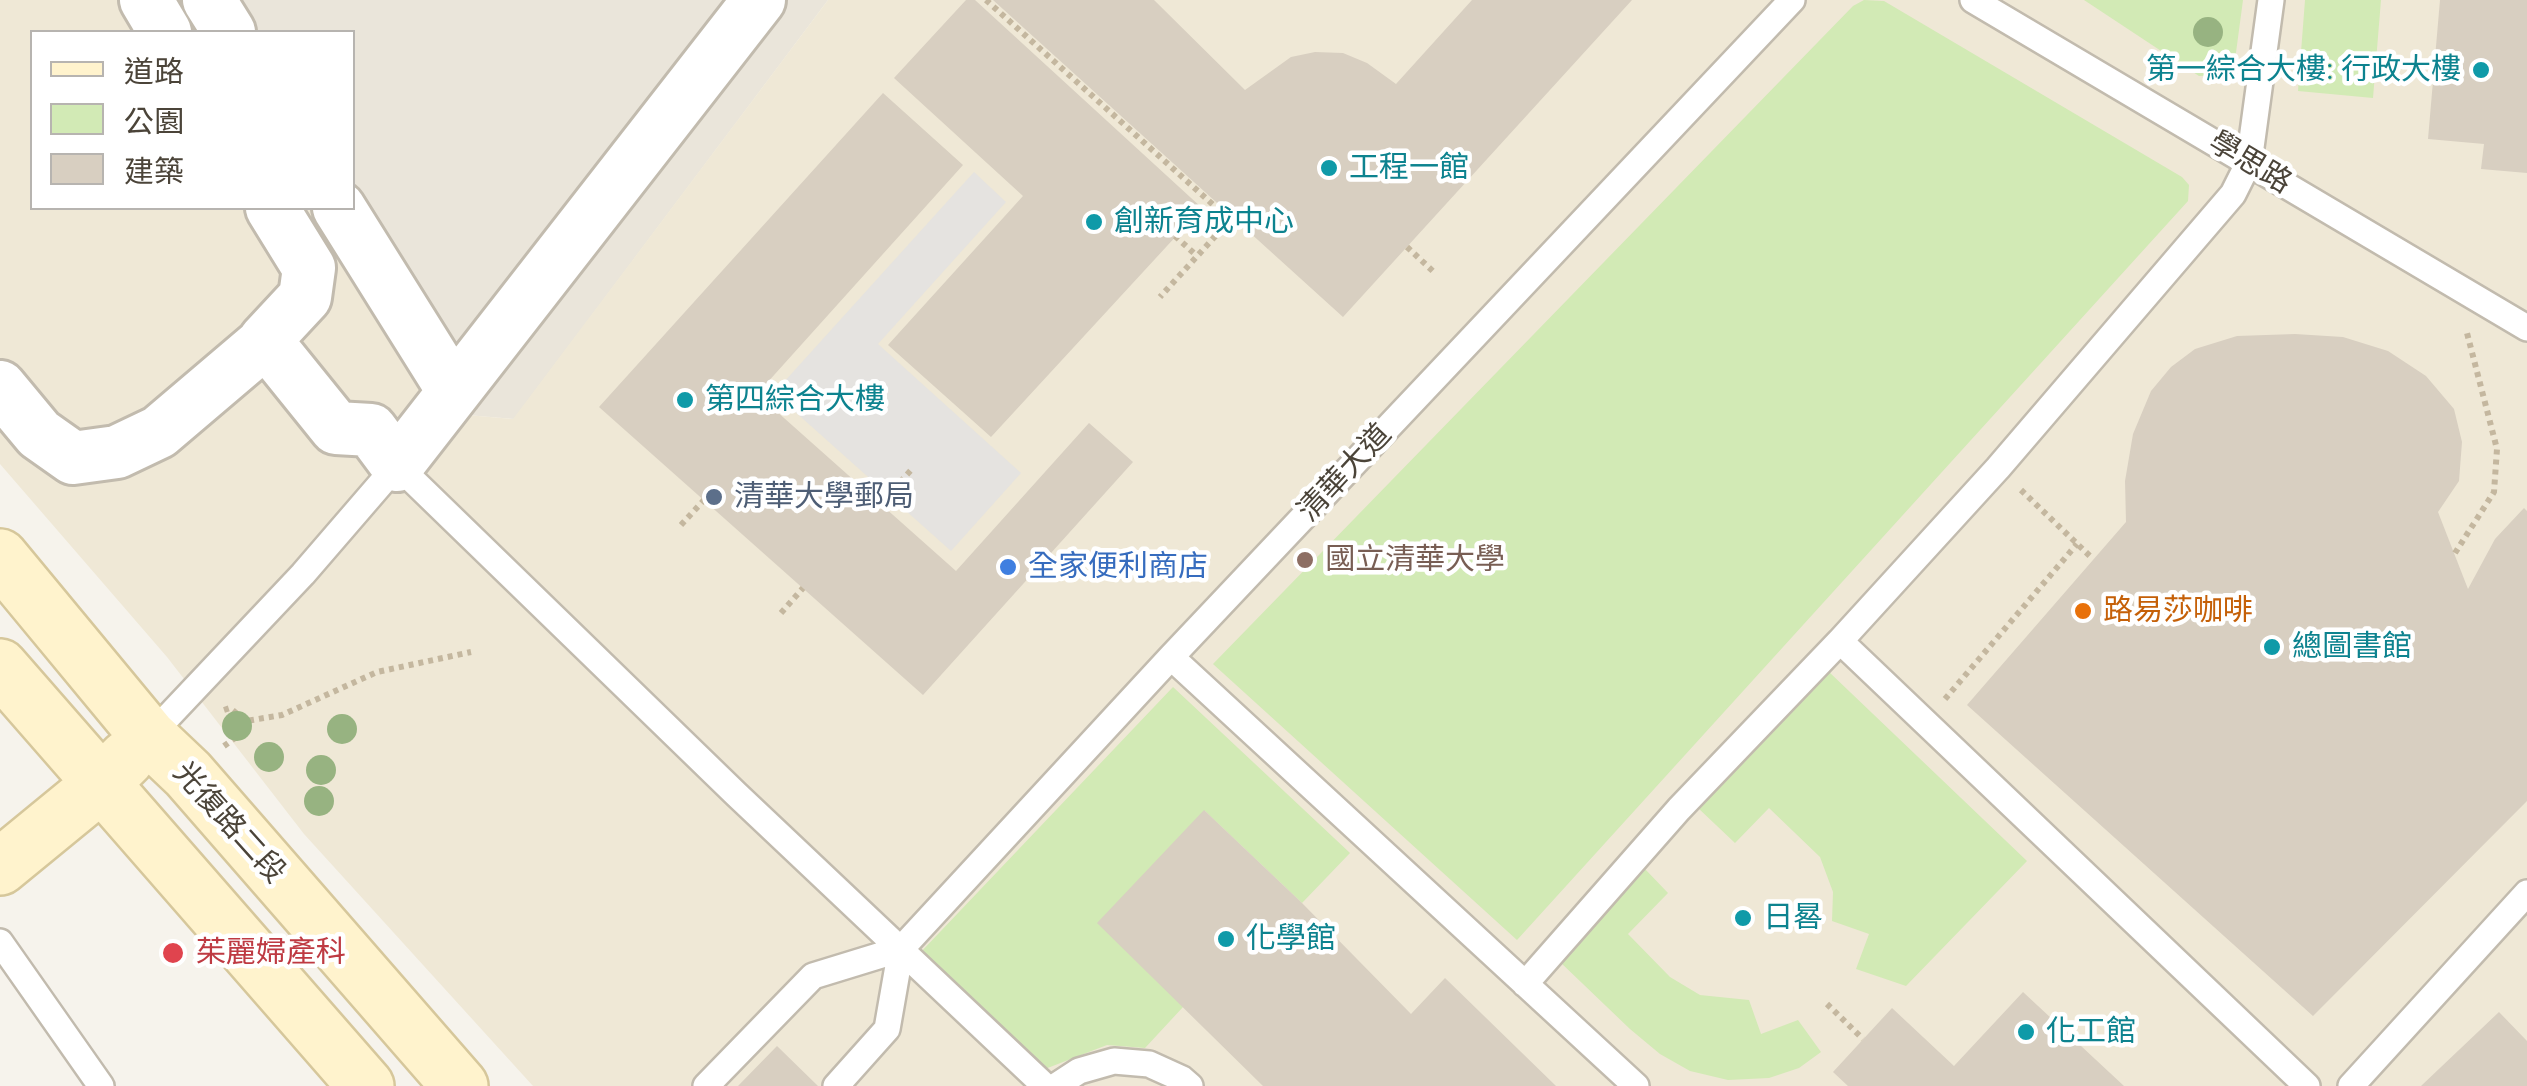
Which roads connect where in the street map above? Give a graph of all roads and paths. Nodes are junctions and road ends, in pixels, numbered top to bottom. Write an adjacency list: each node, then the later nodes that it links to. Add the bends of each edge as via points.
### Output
1 (146, 0): 8 (street)
2 (208, 0): 9 (street)
3 (758, 0): 22 (street)
4 (986, 0): 15 (path, via 1230,220)
5 (1792, 0): 37 (lane, 清華大道)
6 (1972, 0): 10 (lane, 學思路)
7 (2271, 0): 10 (lane)
8 (164, 30)
9 (228, 30)
10 (2249, 162): 19 (lane, 學思路); 25 (lane, via 2234,194)
11 (273, 210): 20 (street, via 308,268 305,296)
12 (339, 210): 22 (street)
13 (1175, 236): 15 (path)
14 (1407, 247): 16 (path)
15 (1197, 256): 17 (path)
16 (1436, 274)
17 (1160, 297)
18 (2464, 322): 30 (path, via 2497,449 2494,492)
19 (2527, 328)
20 (266, 342): 21 (street, via 159,432 118,452 73,458 40,434); 23 (street, via 336,428 372,430)
21 (0, 386)
22 (454, 392): 23 (street)
23 (397, 464): 42 (lane); 48 (lane)
24 (913, 468): 27 (path)
25 (1998, 468): 29 (path); 35 (lane)
26 (704, 500): 28 (path)
27 (880, 504)
28 (681, 525)
29 (2077, 544): 32 (path); 39 (path)
30 (2454, 553)
31 (0, 557): 42 (main road, 光復路二段)
32 (2092, 559)
33 (804, 588): 34 (path)
34 (781, 613)
35 (1840, 641): 49 (lane); 61 (lane)
36 (471, 652): 41 (path, via 377,672 282,715)
37 (1171, 658): 48 (lane, 清華大道); 49 (lane)
38 (0, 666): 44 (main road)
39 (1943, 702)
40 (217, 712): 41 (path, via 230,708)
41 (246, 720): 43 (path)
42 (149, 737): 44 (main road); 54 (main road, 光復路二段)
43 (216, 753)
44 (100, 785): 45 (main road); 53 (main road)
45 (0, 866)
46 (2527, 893): 62 (lane)
47 (0, 942): 52 (lane)
48 (901, 949): 55 (lane, via 812,976); 56 (lane, via 888,1030); 57 (lane)
49 (1525, 984): 60 (lane)
50 (1827, 1004): 51 (path)
51 (1863, 1039)
52 (101, 1086)
53 (366, 1086)
54 (460, 1086)
55 (706, 1086)
56 (836, 1086)
57 (1045, 1086)
58 (1056, 1086): 59 (lane, via 1114,1061 1149,1064)
59 (1190, 1086)
60 (1636, 1086)
61 (2307, 1086)
62 (2351, 1086)

